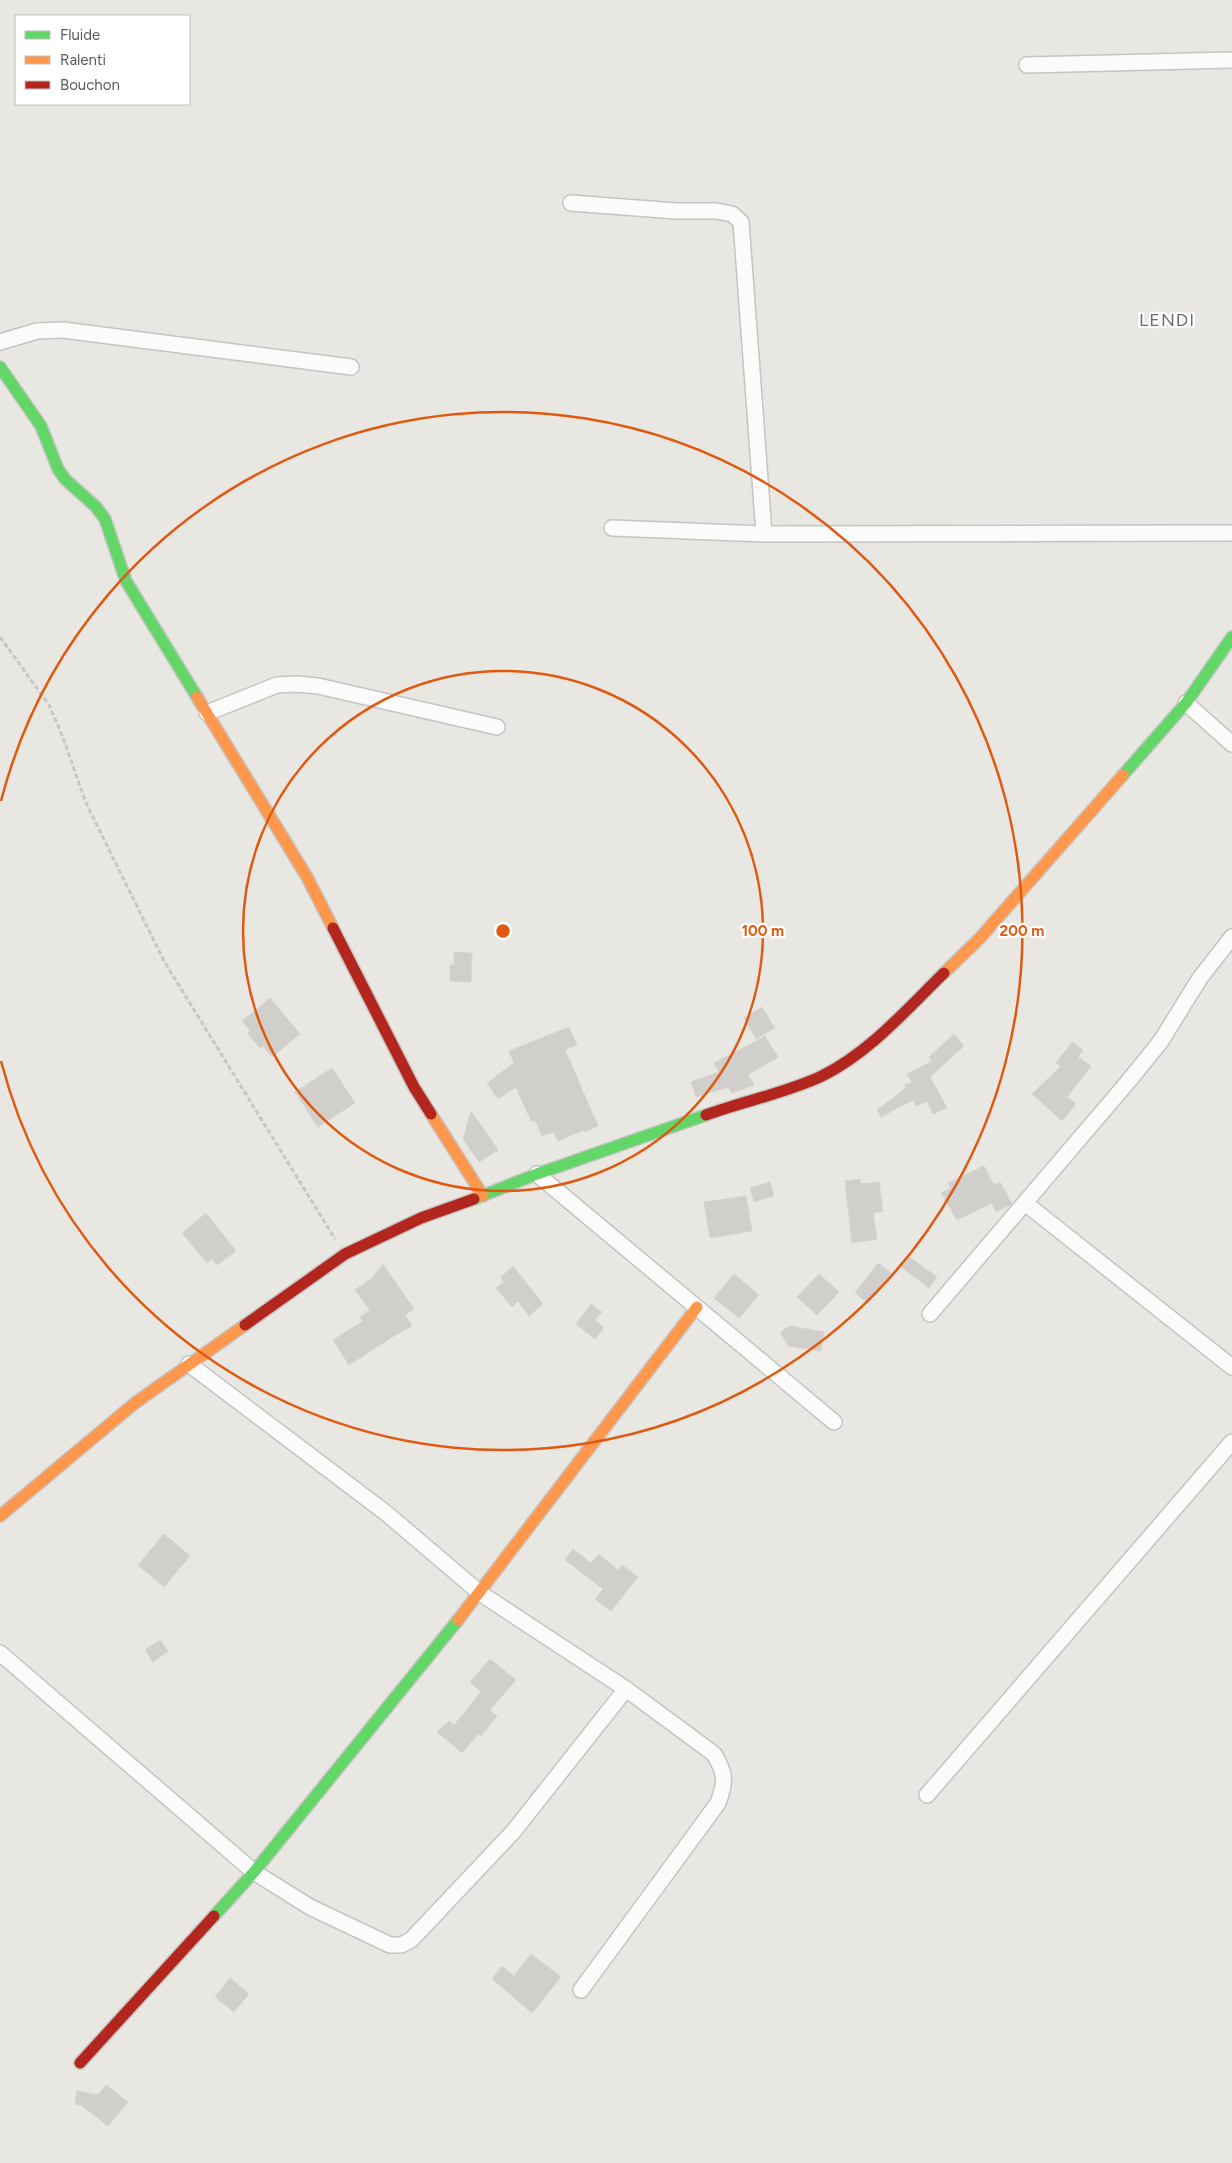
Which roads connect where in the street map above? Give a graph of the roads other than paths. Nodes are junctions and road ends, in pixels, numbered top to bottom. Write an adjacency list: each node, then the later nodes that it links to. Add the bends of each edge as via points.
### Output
1 (1232, 60): 2 (street)
2 (1027, 65)
3 (572, 203): 8 (street, via 716,211 732,214 741,222)
4 (0, 342): 6 (street, via 37,330 63,330)
5 (0, 366): 12 (street, via 41,426 58,469 105,519 126,581)
6 (351, 367)
7 (612, 528): 8 (street)
8 (764, 534): 9 (street)
9 (1232, 534)
10 (1232, 637): 11 (street)
11 (1186, 703): 14 (street); 16 (street, via 980,938 878,1038 846,1062 795,1086)
12 (207, 713): 13 (street, via 277,684 296,684 318,686); 17 (street, via 307,877 414,1087)
13 (497, 727)
14 (1232, 744)
15 (1232, 937): 18 (street, via 1200,978 1155,1048)
16 (537, 1174): 17 (street); 19 (street)
17 (484, 1196): 21 (street, via 421,1218 345,1254)
18 (1025, 1203): 20 (street); 22 (street)
19 (697, 1307): 23 (street); 26 (street)
20 (930, 1314)
21 (189, 1364): 25 (street, via 135,1403); 26 (street, via 386,1513)
22 (1232, 1367)
23 (834, 1422)
24 (1232, 1442): 29 (street)
25 (0, 1516)
26 (480, 1593): 28 (street); 30 (street)
27 (0, 1653): 30 (street)
28 (626, 1689): 30 (street, via 513,1832 411,1940 401,1945 376,1940 310,1907); 31 (street, via 714,1754 723,1769 724,1785 718,1803)
29 (927, 1794)
30 (254, 1872): 32 (street)
31 (581, 1990)
32 (80, 2063)

